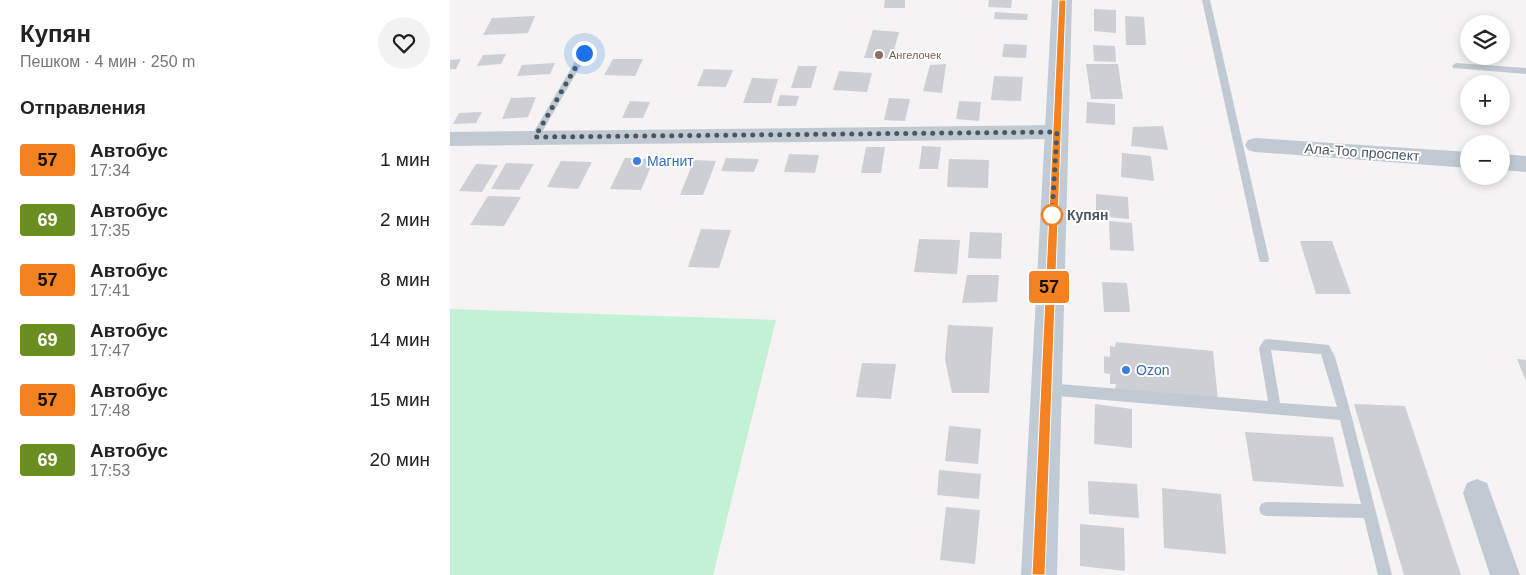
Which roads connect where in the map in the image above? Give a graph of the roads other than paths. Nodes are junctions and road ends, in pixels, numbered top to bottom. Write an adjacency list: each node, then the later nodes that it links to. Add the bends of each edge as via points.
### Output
1 (1062, 0): 6 (main road)
2 (1206, 0): 13 (lane)
3 (584, 53): 7 (lane)
4 (1456, 66): 5 (lane)
5 (1526, 71)
6 (1057, 132): 7 (street); 14 (main road)
7 (535, 137): 8 (street)
8 (450, 139)
9 (1255, 145): 10 (street, Ала-Тоо проспект)
10 (1460, 159)
11 (1510, 163): 12 (street)
12 (1526, 164)
13 (1264, 259)
14 (1045, 389): 15 (lane); 20 (main road)
15 (1275, 408): 16 (lane); 16 (lane, via 1265,348 1272,343 1324,349)
16 (1345, 414): 19 (lane)
17 (1477, 493): 22 (street)
18 (1266, 509): 19 (lane)
19 (1368, 511): 21 (lane)
20 (1039, 575)
21 (1385, 575)
22 (1505, 575)

